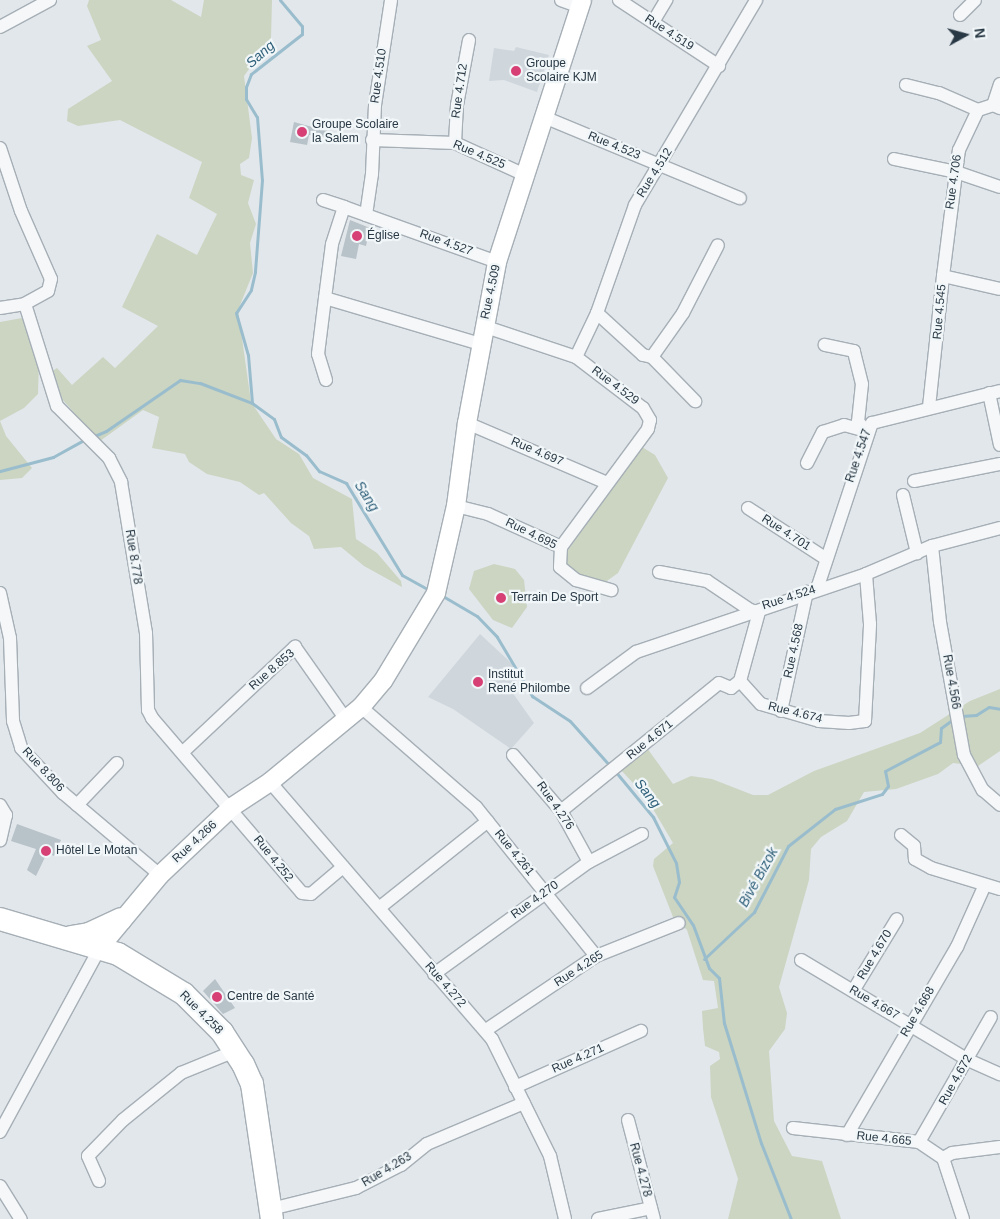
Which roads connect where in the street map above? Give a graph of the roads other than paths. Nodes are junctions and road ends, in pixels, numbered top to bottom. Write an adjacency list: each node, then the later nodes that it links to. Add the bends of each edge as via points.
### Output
1 (50, 0): 11 (street)
2 (390, 0): 19 (street, Rue 4.510)
3 (561, 0): 8 (street)
4 (619, 0): 10 (street, Rue 4.519)
5 (666, 0): 10 (street)
6 (756, 0): 13 (street, Rue 4.512)
7 (975, 0): 9 (street)
8 (581, 3): 18 (street, Rue 4.509)
9 (960, 15)
10 (653, 22): 13 (street, Rue 4.519)
11 (0, 27)
12 (469, 40): 20 (street, Rue 4.712, via 456,105)
13 (719, 66): 23 (street, Rue 4.512)
14 (1000, 84): 16 (street)
15 (906, 85): 17 (street, via 939,93)
16 (997, 106): 17 (street)
17 (978, 110): 24 (street, Rue 4.706, via 959,150)
18 (544, 117): 23 (street, Rue 4.523); 25 (street, Rue 4.509)
19 (372, 140): 20 (street, Rue 4.525); 30 (street, Rue 4.510)
20 (455, 143): 25 (street, Rue 4.525)
21 (0, 148): 36 (street, via 18,203 51,278 48,291)
22 (894, 159): 24 (street)
23 (661, 166): 27 (street, Rue 4.523); 38 (street, Rue 4.512, via 635,205)
24 (956, 172): 26 (street); 33 (street, Rue 4.706)
25 (525, 175): 32 (street, Rue 4.509)
26 (1000, 186)
27 (740, 198)
28 (323, 200): 29 (street)
29 (344, 207): 30 (street); 35 (street, via 332,244)
30 (366, 215): 32 (street, Rue 4.527)
31 (718, 245): 42 (street, via 683,313)
32 (497, 262): 39 (street, Rue 4.509)
33 (943, 276): 34 (street, Rue 4.545); 47 (street, Rue 4.545)
34 (1000, 289)
35 (325, 298): 40 (street); 44 (street, via 318,354)
36 (25, 304): 37 (street); 75 (street, Rue 8.778, via 57,406 109,458 121,482 146,633 148,710)
37 (0, 308)
38 (597, 313): 42 (street, via 643,355); 43 (street, Rue 4.512)
39 (483, 326): 40 (street, Rue 4.509); 43 (street, Rue 4.529)
40 (480, 344): 48 (street, Rue 4.509)
41 (825, 345): 49 (street, via 854,351 862,384 858,422)
42 (652, 356): 46 (street)
43 (576, 357): 54 (street, Rue 4.529, via 643,408 650,420 648,429)
44 (326, 380)
45 (994, 392): 47 (street, Rue 4.547); 50 (street)
46 (695, 401)
47 (929, 407): 49 (street, Rue 4.547, via 878,418)
48 (467, 423): 54 (street, Rue 4.697); 56 (street, Rue 4.509)
49 (867, 431): 51 (street, via 844,425 823,432); 62 (street, Rue 4.547)
50 (1000, 445)
51 (806, 463)
52 (1000, 464): 53 (street)
53 (914, 481)
54 (607, 483): 60 (street, Rue 4.529)
55 (903, 495): 61 (street)
56 (456, 506): 60 (street, Rue 4.695, via 488,514); 68 (street, Rue 4.509)
57 (748, 508): 62 (street, Rue 4.701)
58 (1000, 528): 59 (street, Rue 4.524)
59 (932, 546): 61 (street, Rue 4.524); 81 (street, Rue 4.566, via 940,622 964,755 983,790)
60 (561, 547): 65 (street, Rue 4.695, via 560,567 576,580)
61 (916, 553): 64 (street, Rue 4.524)
62 (825, 558): 66 (street, Rue 4.547)
63 (659, 572): 69 (street, via 707,581)
64 (866, 574): 66 (street, Rue 4.524); 73 (street, Rue 4.674, via 870,624 865,721 819,721)
65 (612, 590)
66 (812, 591): 69 (street, Rue 4.524); 73 (street, Rue 4.568)
67 (0, 593): 80 (street, Rue 8.806, via 10,638 17,740)
68 (436, 593): 72 (street, Rue 4.266, via 383,681)
69 (750, 610): 70 (street, via 759,612); 71 (street, Rue 4.524, via 630,654)
70 (740, 681): 73 (street, Rue 4.674, via 760,704); 83 (street, Rue 4.671, via 731,688 719,683)
71 (587, 688)
72 (361, 707): 74 (street, Rue 4.266); 84 (street, Rue 4.261)
73 (781, 711)
74 (347, 721): 75 (street, Rue 8.853, via 295,647); 78 (street, Rue 4.266)
75 (183, 752): 82 (street, Rue 8.778)
76 (513, 755): 83 (street, Rue 4.276)
77 (118, 764): 80 (street)
78 (270, 782): 82 (street, Rue 4.266); 89 (street, Rue 4.272)
79 (0, 805): 87 (street, via 6,815)
80 (78, 805): 90 (street, Rue 8.806)
81 (1000, 805)
82 (232, 808): 89 (street, Rue 4.252, via 302,893 311,894); 90 (street, Rue 4.266)
83 (561, 811): 88 (street, Rue 4.276)
84 (488, 821): 93 (street, Rue 4.261); 94 (street, Rue 4.261)
85 (642, 834): 88 (street, Rue 4.270)
86 (901, 835): 91 (street, via 914,846 915,859 949,877)
87 (0, 840)
88 (589, 862): 93 (street, Rue 4.270)
89 (343, 867): 94 (street, Rue 4.272)
90 (160, 875): 96 (street, Rue 4.266)
91 (984, 887): 92 (street); 107 (street, Rue 4.668, via 957,947)
92 (1000, 889)
93 (545, 892): 101 (street, Rue 4.261); 104 (street, Rue 4.270)
94 (379, 908): 104 (street, Rue 4.272)
95 (0, 919): 99 (highway, Rue 4.258)
96 (121, 919): 99 (highway, via 88,934); 100 (street, Rue 4.266); 103 (highway, via 118,942)
97 (897, 919): 105 (street, Rue 4.670)
98 (679, 923): 101 (street, Rue 4.265)
99 (64, 938): 100 (highway, Rue 4.258)
100 (101, 946): 103 (highway, Rue 4.258); 117 (street, Rue 4.266)
101 (596, 956): 108 (street, Rue 4.265)
102 (801, 960): 105 (street, Rue 4.667)
103 (135, 962): 110 (highway, Rue 4.258, via 184,994)
104 (434, 974): 108 (street, Rue 4.272)
105 (853, 991): 107 (street, Rue 4.667)
106 (991, 1017): 111 (street, Rue 4.672)
107 (910, 1024): 111 (street, Rue 4.667); 118 (street, Rue 4.668)
108 (486, 1030): 113 (street, Rue 4.272)
109 (640, 1031): 113 (street, Rue 4.271)
110 (235, 1051): 122 (street, via 181,1073 123,1120 88,1156); 124 (highway, Rue 4.258, via 252,1084 258,1108)
111 (968, 1060): 112 (street, Rue 4.667); 119 (street, Rue 4.672)
112 (1000, 1074)
113 (515, 1088): 114 (street, Rue 4.272)
114 (524, 1103): 124 (street, Rue 4.263, via 427,1144 401,1165 356,1188); 127 (street, Rue 4.272, via 550,1156)
115 (628, 1120): 125 (street, Rue 4.278)
116 (793, 1128): 118 (street, Rue 4.665)
117 (0, 1132)
118 (847, 1135): 119 (street, Rue 4.665)
119 (920, 1142): 121 (street, Rue 4.665)
120 (999, 1145): 121 (street, via 952,1153)
121 (943, 1158): 129 (street)
122 (99, 1181)
123 (0, 1186): 126 (street)
124 (272, 1214)
125 (653, 1214): 128 (street)
126 (21, 1219)
127 (565, 1219)
128 (598, 1219)
129 (963, 1219)

